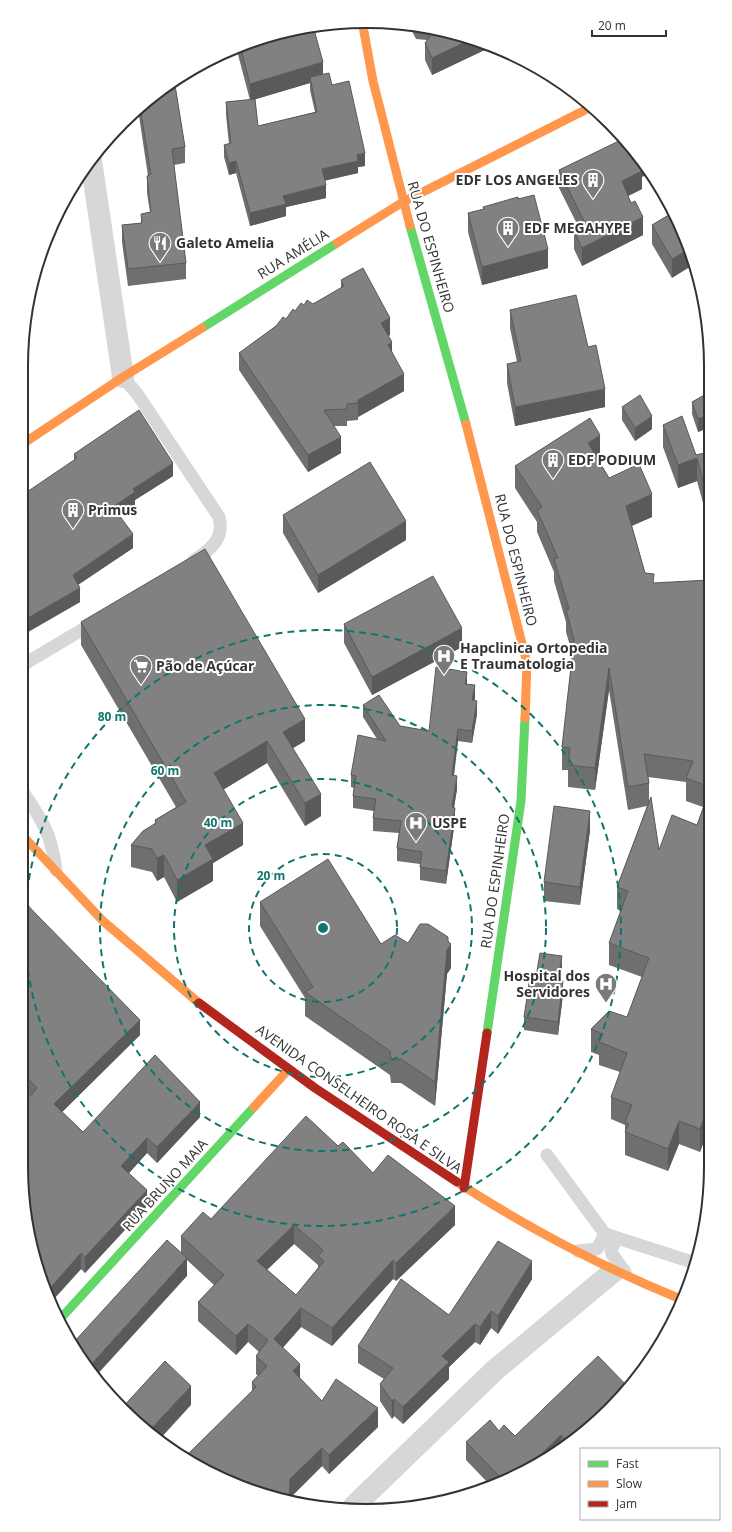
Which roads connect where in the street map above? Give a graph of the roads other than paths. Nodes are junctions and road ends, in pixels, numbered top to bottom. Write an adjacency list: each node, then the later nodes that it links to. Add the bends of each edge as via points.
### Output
1 (363, 28): 4 (street, RUA DO ESPINHEIRO, via 373,82)
2 (586, 110): 4 (street, RUA AMÉLIA)
3 (92, 168): 5 (street)
4 (403, 202): 5 (street, RUA AMÉLIA); 15 (street, RUA DO ESPINHEIRO, via 476,459 527,663 521,802)
5 (123, 377): 6 (street, RUA AMÉLIA); 7 (lane, via 138,395 220,517 220,534 215,544 206,553)
6 (28, 440)
7 (180, 569)
8 (108, 614): 9 (lane)
9 (28, 662)
10 (28, 799): 12 (lane, via 45,824 53,846)
11 (28, 842): 12 (street, AVENIDA CONSELHEIRO ROSA E SILVA)
12 (56, 872): 13 (street, AVENIDA CONSELHEIRO ROSA E SILVA, via 102,920 158,969)
13 (288, 1070): 15 (street, AVENIDA CONSELHEIRO ROSA E SILVA); 21 (street, RUA BRUNO MAIA)
14 (546, 1155): 16 (lane)
15 (464, 1188): 17 (street, AVENIDA CONSELHEIRO ROSA E SILVA)
16 (611, 1236): 17 (lane, via 597,1249); 18 (lane); 19 (lane, via 612,1254)
17 (575, 1251): 19 (street, AVENIDA CONSELHEIRO ROSA E SILVA)
18 (690, 1261)
19 (621, 1274): 20 (street, AVENIDA CONSELHEIRO ROSA E SILVA); 22 (street, via 494,1370)
20 (677, 1297)
21 (63, 1316)
22 (357, 1504)

